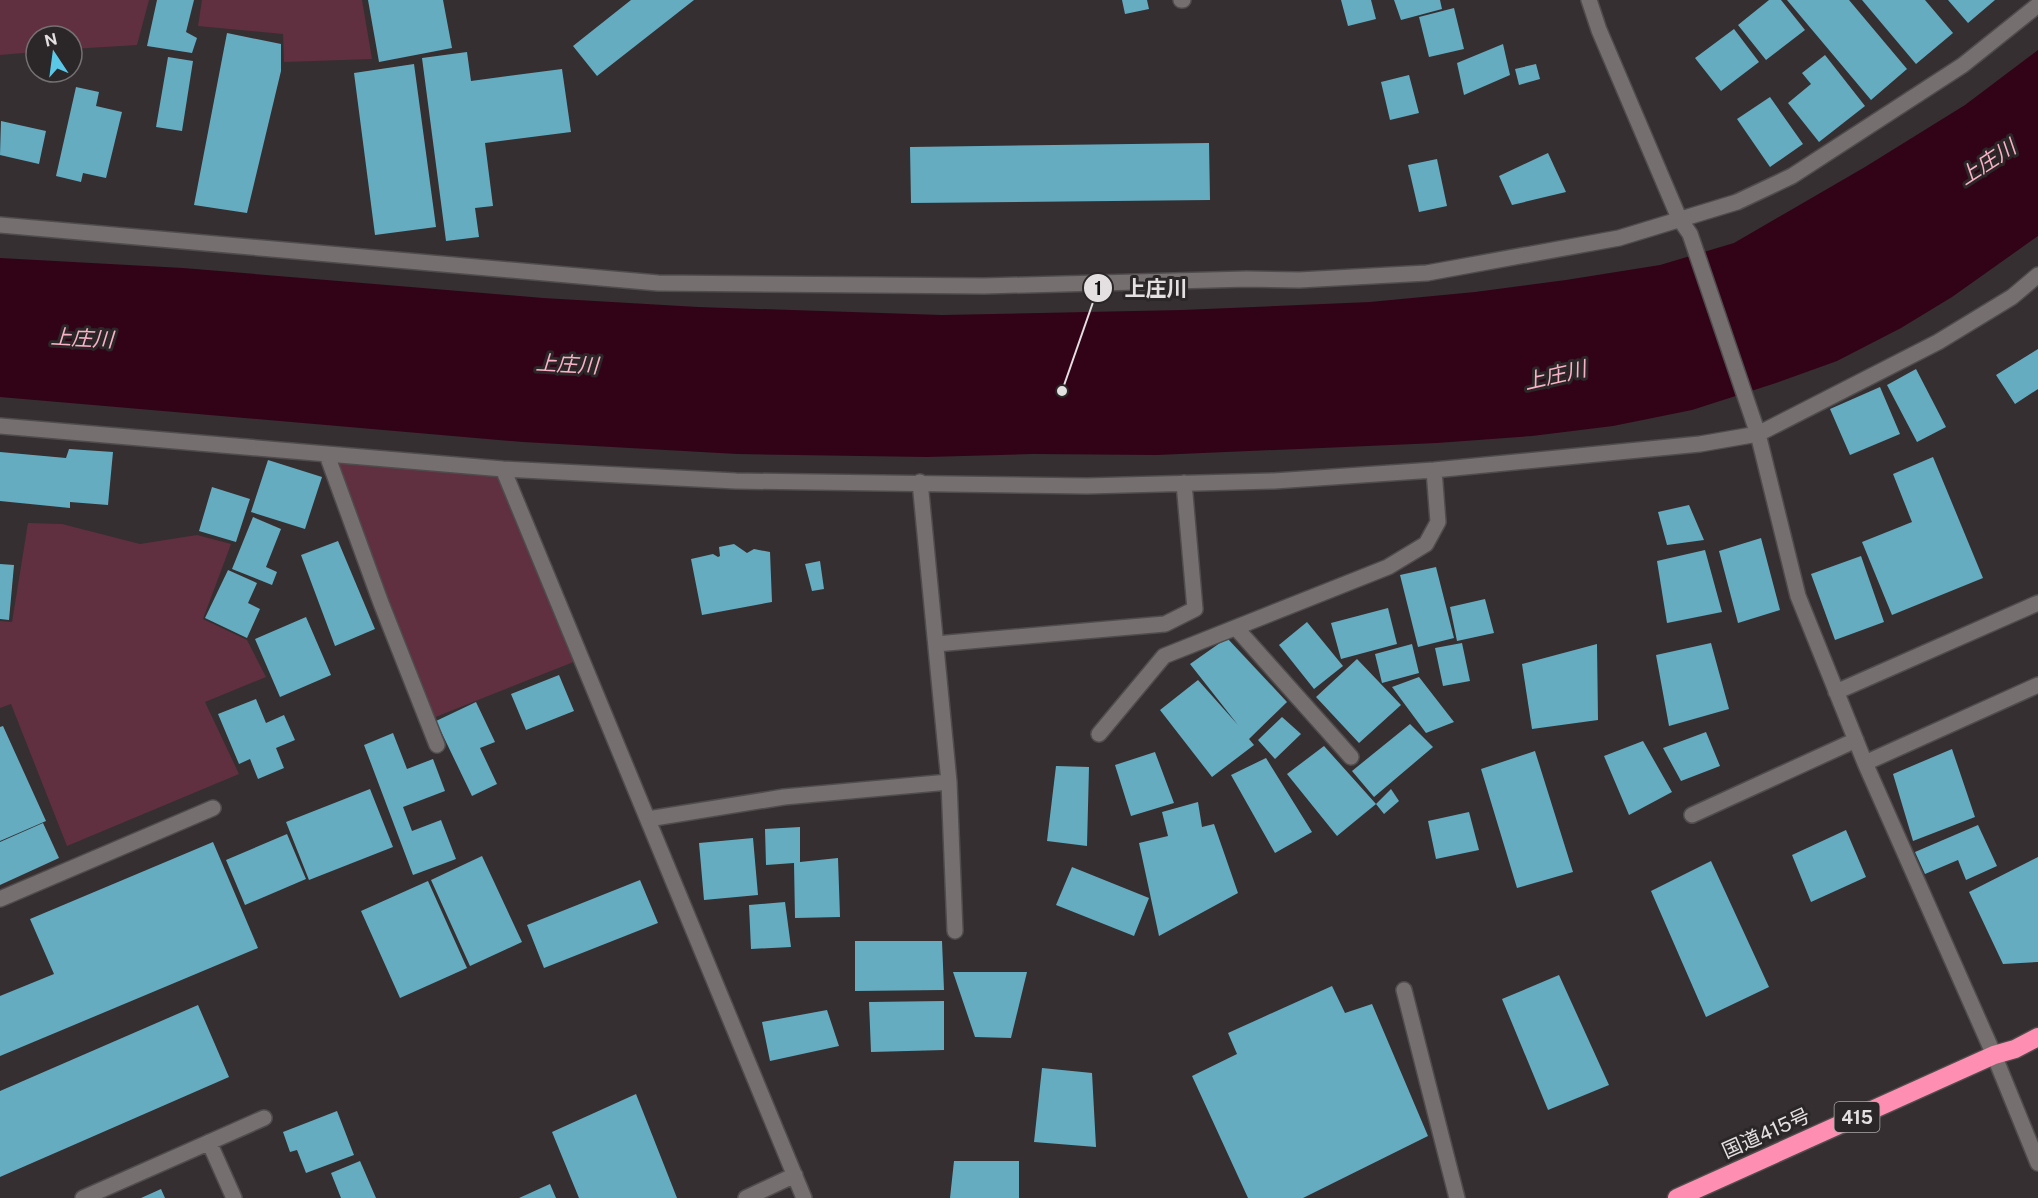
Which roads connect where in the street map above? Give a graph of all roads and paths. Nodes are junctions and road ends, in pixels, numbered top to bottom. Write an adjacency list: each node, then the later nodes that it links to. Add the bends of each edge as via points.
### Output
1 (1589, 0): 3 (street)
2 (2038, 5): 3 (street, via 1963,65 1792,176 1737,202)
3 (1679, 218): 4 (street, via 1619,238 1427,273 1299,280 984,286 658,283); 7 (street, via 1690,234)
4 (0, 225)
5 (2038, 274): 7 (street, via 2012,297 1938,342)
6 (0, 426): 8 (street)
7 (1755, 428): 10 (street, via 1700,444); 17 (street, via 1798,596)
8 (327, 455): 9 (street); 20 (street)
9 (503, 469): 11 (street, via 736,481); 26 (street)
10 (1434, 470): 12 (street); 14 (street, via 1438,522 1426,544 1388,567)
11 (920, 482): 12 (street, via 1087,486); 15 (street)
12 (1184, 483): 15 (street, via 1195,609 1165,624)
13 (2038, 603): 17 (street)
14 (1236, 628): 18 (street, via 1164,656); 21 (street)
15 (936, 644): 23 (street)
16 (2038, 685): 22 (street)
17 (1836, 692): 19 (street)
18 (1099, 734)
19 (1856, 740): 22 (street); 25 (street)
20 (437, 745)
21 (1351, 757)
22 (1865, 763): 31 (street)
23 (949, 782): 26 (street, via 784,796); 28 (street)
24 (213, 808): 27 (street)
25 (1692, 815)
26 (648, 819): 35 (street)
27 (0, 899)
28 (955, 931)
29 (1404, 990): 40 (street)
30 (2038, 1037): 31 (highway, 国道415号 / 415)
31 (1994, 1055): 34 (street); 41 (highway, 国道415号 / 415)
32 (264, 1118): 33 (street)
33 (209, 1142): 36 (street); 37 (street)
34 (2038, 1163)
35 (795, 1175): 38 (street); 39 (street)
36 (89, 1197)
37 (234, 1198)
38 (746, 1198)
39 (804, 1198)
40 (1457, 1198)
41 (1677, 1198)

